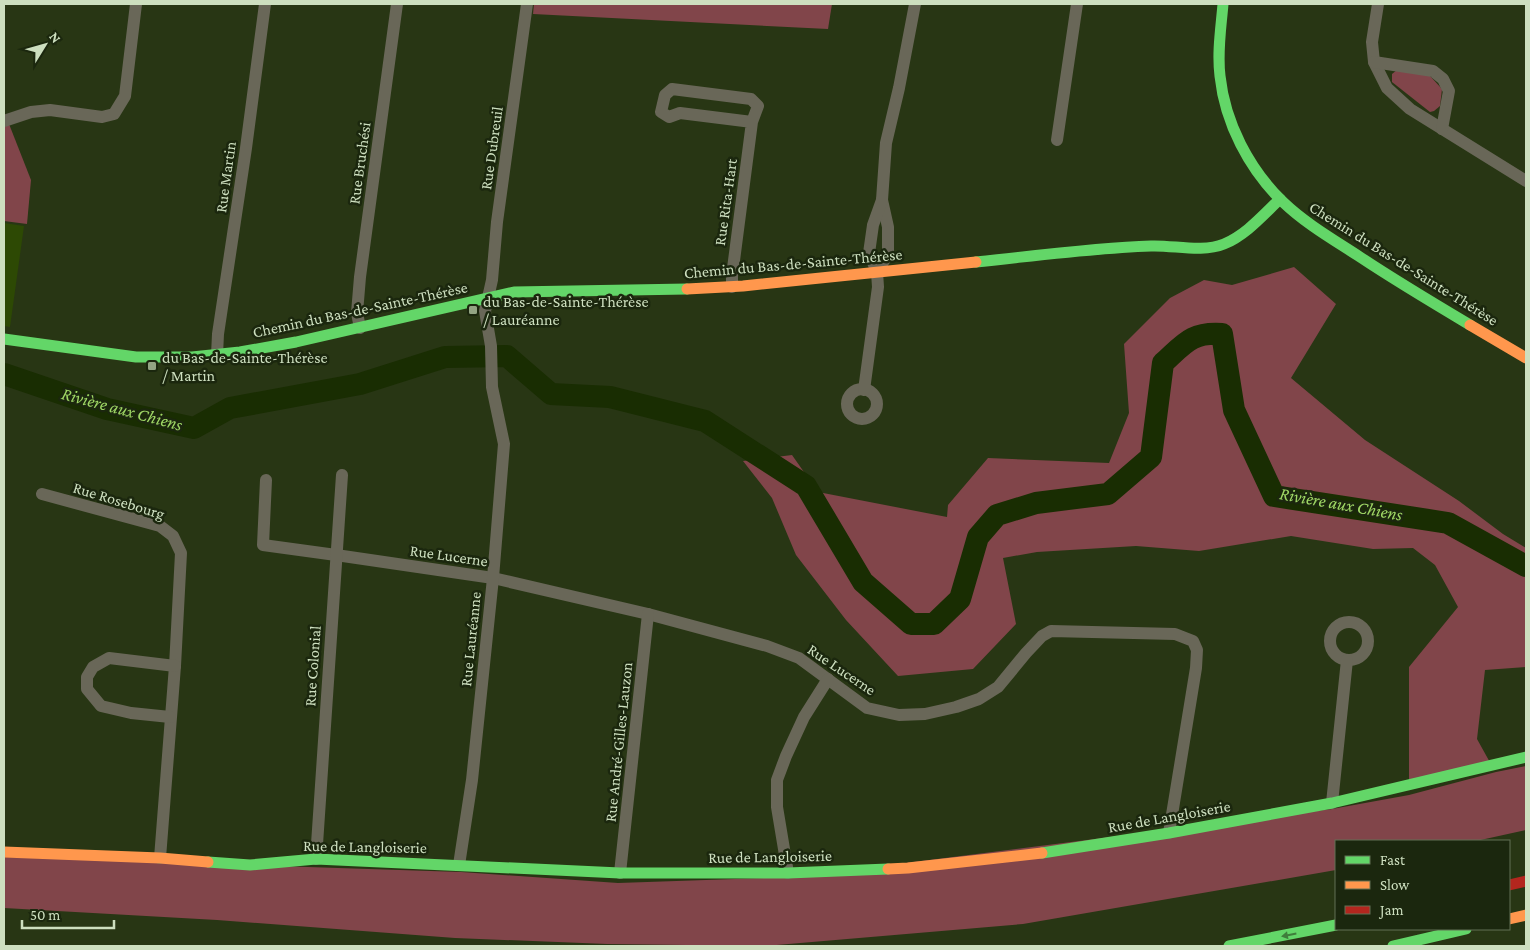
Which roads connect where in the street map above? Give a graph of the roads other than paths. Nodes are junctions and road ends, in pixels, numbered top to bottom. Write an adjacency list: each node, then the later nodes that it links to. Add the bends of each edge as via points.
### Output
1 (136, 4): 10 (street, via 125,96 114,114 102,117 50,110)
2 (265, 4): 22 (street, Rue Martin)
3 (397, 4): 20 (street, Rue Bruchési, via 360,277 357,313)
4 (527, 4): 19 (street, Rue Dubreuil)
5 (915, 4): 16 (street, via 886,143)
6 (1077, 4): 13 (street)
7 (1223, 4): 15 (main road, via 1219,65 1227,111 1249,159)
8 (1378, 4): 9 (street, via 1372,42)
9 (1374, 62): 12 (street, via 1387,88 1410,109); 12 (street, via 1433,71 1443,80 1449,91)
10 (4, 121)
11 (752, 122): 11 (street, Rue Rita-Hart, via 758,106 751,99 672,89 665,95 661,112 669,117 680,113); 18 (street, Rue Rita-Hart)
12 (1442, 129): 14 (street)
13 (1057, 140)
14 (1526, 181)
15 (1280, 199): 17 (main road, Chemin du Bas-de-Sainte-Thérèse, via 1240,236 1213,247 1126,247); 23 (main road, Chemin du Bas-de-Sainte-Thérèse, via 1353,253)
16 (882, 200): 17 (street, via 888,227 888,254); 17 (street, via 873,225 869,253)
17 (878, 272): 18 (main road, Chemin du Bas-de-Sainte-Thérèse); 24 (street)
18 (732, 287): 19 (main road, Chemin du Bas-de-Sainte-Thérèse, via 527,291)
19 (488, 298): 20 (main road, Chemin du Bas-de-Sainte-Thérèse); 29 (street, Rue Lauréanne, via 485,311 491,346 492,387 504,444)
20 (360, 328): 22 (main road, Chemin du Bas-de-Sainte-Thérèse)
21 (4, 339): 22 (main road, Chemin du Bas-de-Sainte-Thérèse, via 148,358)
22 (217, 355)
23 (1526, 358)
24 (864, 390)
25 (342, 475): 28 (street, Rue Colonial)
26 (266, 480): 28 (street, Rue Lucerne, via 263,545)
27 (42, 494): 32 (street, Rue Rosebourg, via 160,526 173,536 181,553)
28 (336, 554): 29 (street, Rue Lucerne); 40 (street, Rue Colonial)
29 (493, 578): 30 (street, Rue Lucerne); 41 (street, Rue Lauréanne, via 472,780)
30 (648, 614): 33 (street, Rue Lucerne, via 767,646 799,658); 42 (street, Rue André-Gilles-Lauzon)
31 (1346, 660): 36 (street)
32 (175, 666): 34 (street, Rue Rosebourg); 34 (street, via 110,658 93,667 87,676 87,689 101,706)
33 (828, 679): 37 (street, Rue Lucerne, via 868,708 899,715 924,714 979,699 998,687 1042,636 1051,631 1175,634 1193,640 1197,650 1196,668); 43 (street, via 804,716 777,780 777,807)
34 (170, 717): 39 (street, Rue Rosebourg)
35 (1526, 757): 36 (main road, Rue de Langloiserie)
36 (1332, 803): 37 (main road, Rue de Langloiserie)
37 (1169, 833): 43 (main road, Rue de Langloiserie, via 1035,854 908,868)
38 (4, 852): 39 (main road, Rue de Langloiserie)
39 (160, 858): 40 (main road, Rue de Langloiserie, via 250,865)
40 (316, 859): 41 (main road, Rue de Langloiserie)
41 (459, 865): 42 (main road, Rue de Langloiserie)
42 (620, 873): 43 (main road, Rue de Langloiserie)
43 (788, 873)
44 (1526, 881): 45 (main road)
45 (1510, 885)
46 (1526, 914): 47 (main road)
47 (1510, 919)
48 (1335, 925): 50 (main road, one-way to 50)
49 (1462, 930): 51 (main road)
50 (1229, 946)
51 (1393, 946)

